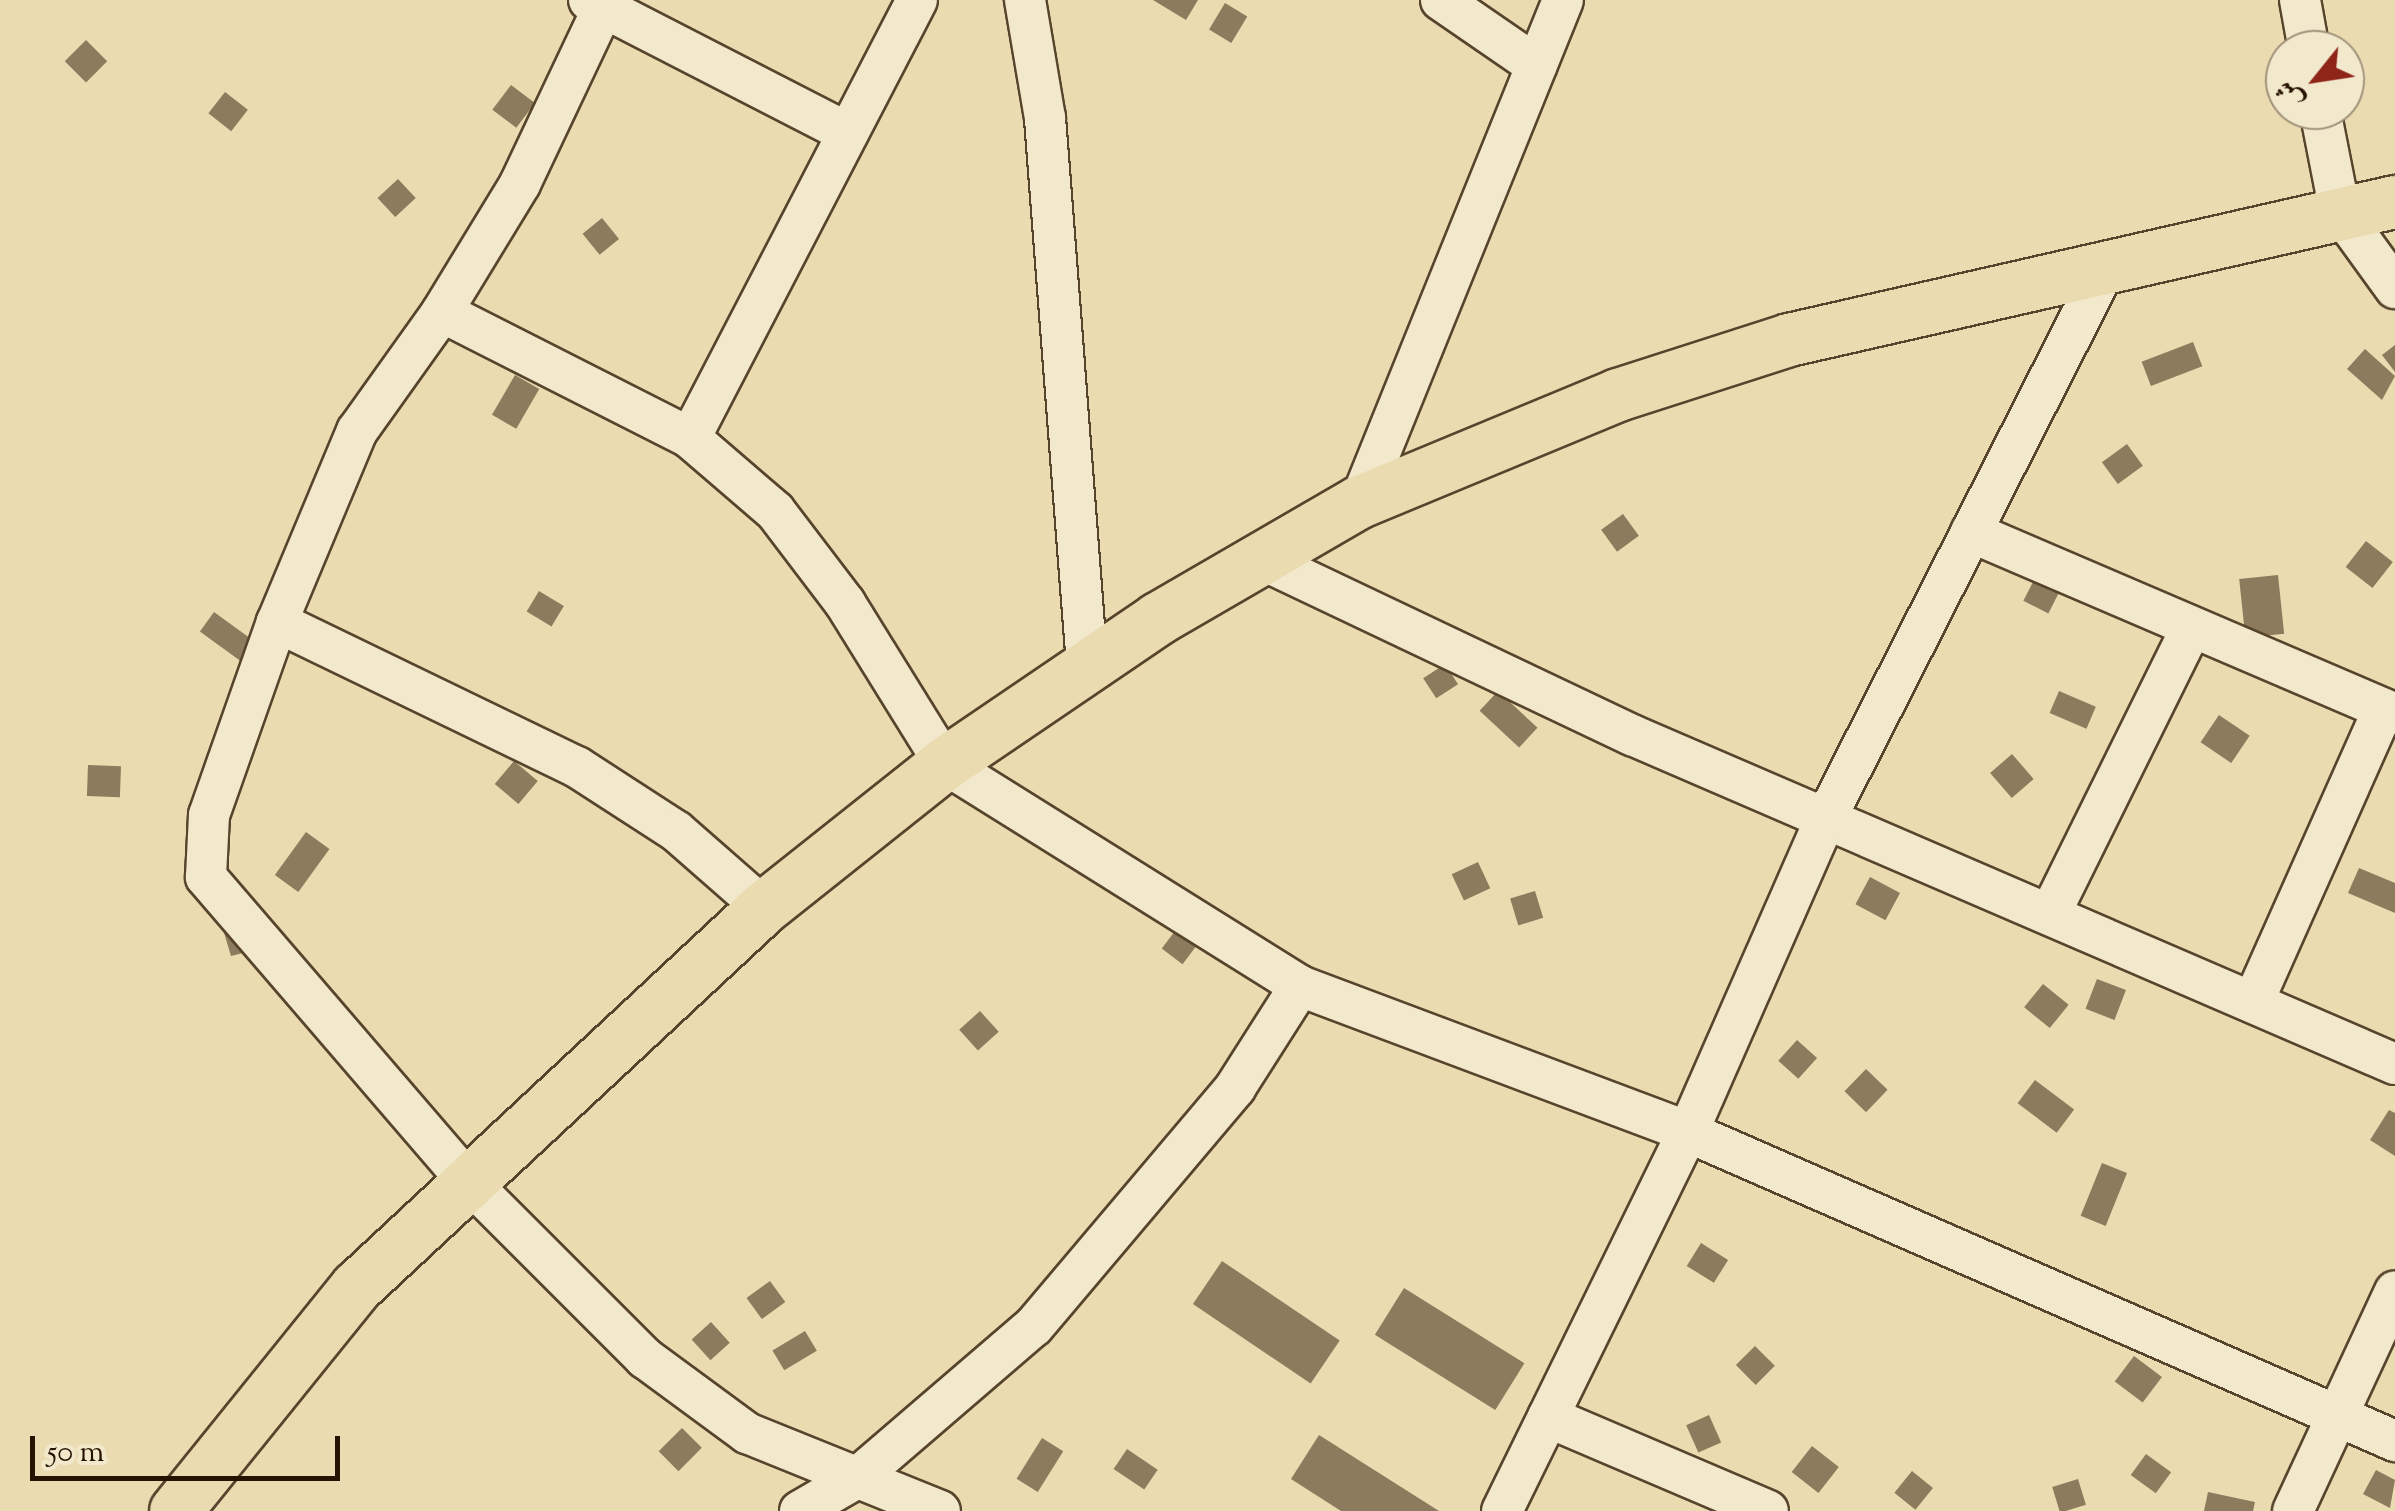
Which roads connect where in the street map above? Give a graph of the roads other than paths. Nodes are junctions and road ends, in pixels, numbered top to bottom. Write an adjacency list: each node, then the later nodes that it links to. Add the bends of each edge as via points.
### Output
1 (917, 0): 10 (street)
2 (1025, 0): 22 (street, via 1045,118)
3 (1441, 0): 8 (street)
4 (1564, 0): 8 (street)
5 (2300, 0): 7 (street)
6 (596, 3): 10 (street); 15 (street, via 520,184)
7 (2305, 30)
8 (1537, 66): 17 (street)
9 (2324, 130): 12 (street)
10 (848, 133): 16 (street)
11 (2395, 202): 12 (main road)
12 (2340, 212): 13 (main road); 14 (street)
13 (2106, 265): 17 (main road, via 1789,340 1618,396); 18 (street)
14 (2395, 288)
15 (442, 312): 16 (street); 20 (street, via 357,432)
16 (690, 438): 24 (street, via 775,511 845,603)
17 (1360, 502): 19 (main road)
18 (1971, 532): 21 (street); 25 (street)
19 (1261, 559): 22 (main road); 25 (street, via 1632,736)
20 (278, 622): 26 (street, via 577,767 676,831); 32 (street, via 209,814 206,877)
21 (2191, 629): 23 (street); 27 (street)
22 (1086, 665): 24 (main road)
23 (2389, 712): 29 (street)
24 (945, 764): 26 (main road); 28 (street)
25 (1826, 818): 27 (street); 31 (street)
26 (764, 908): 32 (main road)
27 (2050, 914): 29 (street)
28 (1300, 986): 31 (street); 37 (street, via 1234,1088 1034,1326)
29 (2254, 1000): 30 (street)
30 (2395, 1064)
31 (1688, 1132): 34 (street); 35 (street)
32 (468, 1180): 37 (street, via 645,1358 747,1433); 38 (main road, via 357,1287)
33 (2395, 1291): 34 (street)
34 (2337, 1416): 36 (street); 43 (street)
35 (1548, 1418): 41 (street); 42 (street)
36 (2395, 1441)
37 (857, 1478): 39 (street); 40 (street)
38 (176, 1511)
39 (800, 1511)
40 (940, 1511)
41 (1502, 1511)
42 (1768, 1511)
43 (2292, 1511)

